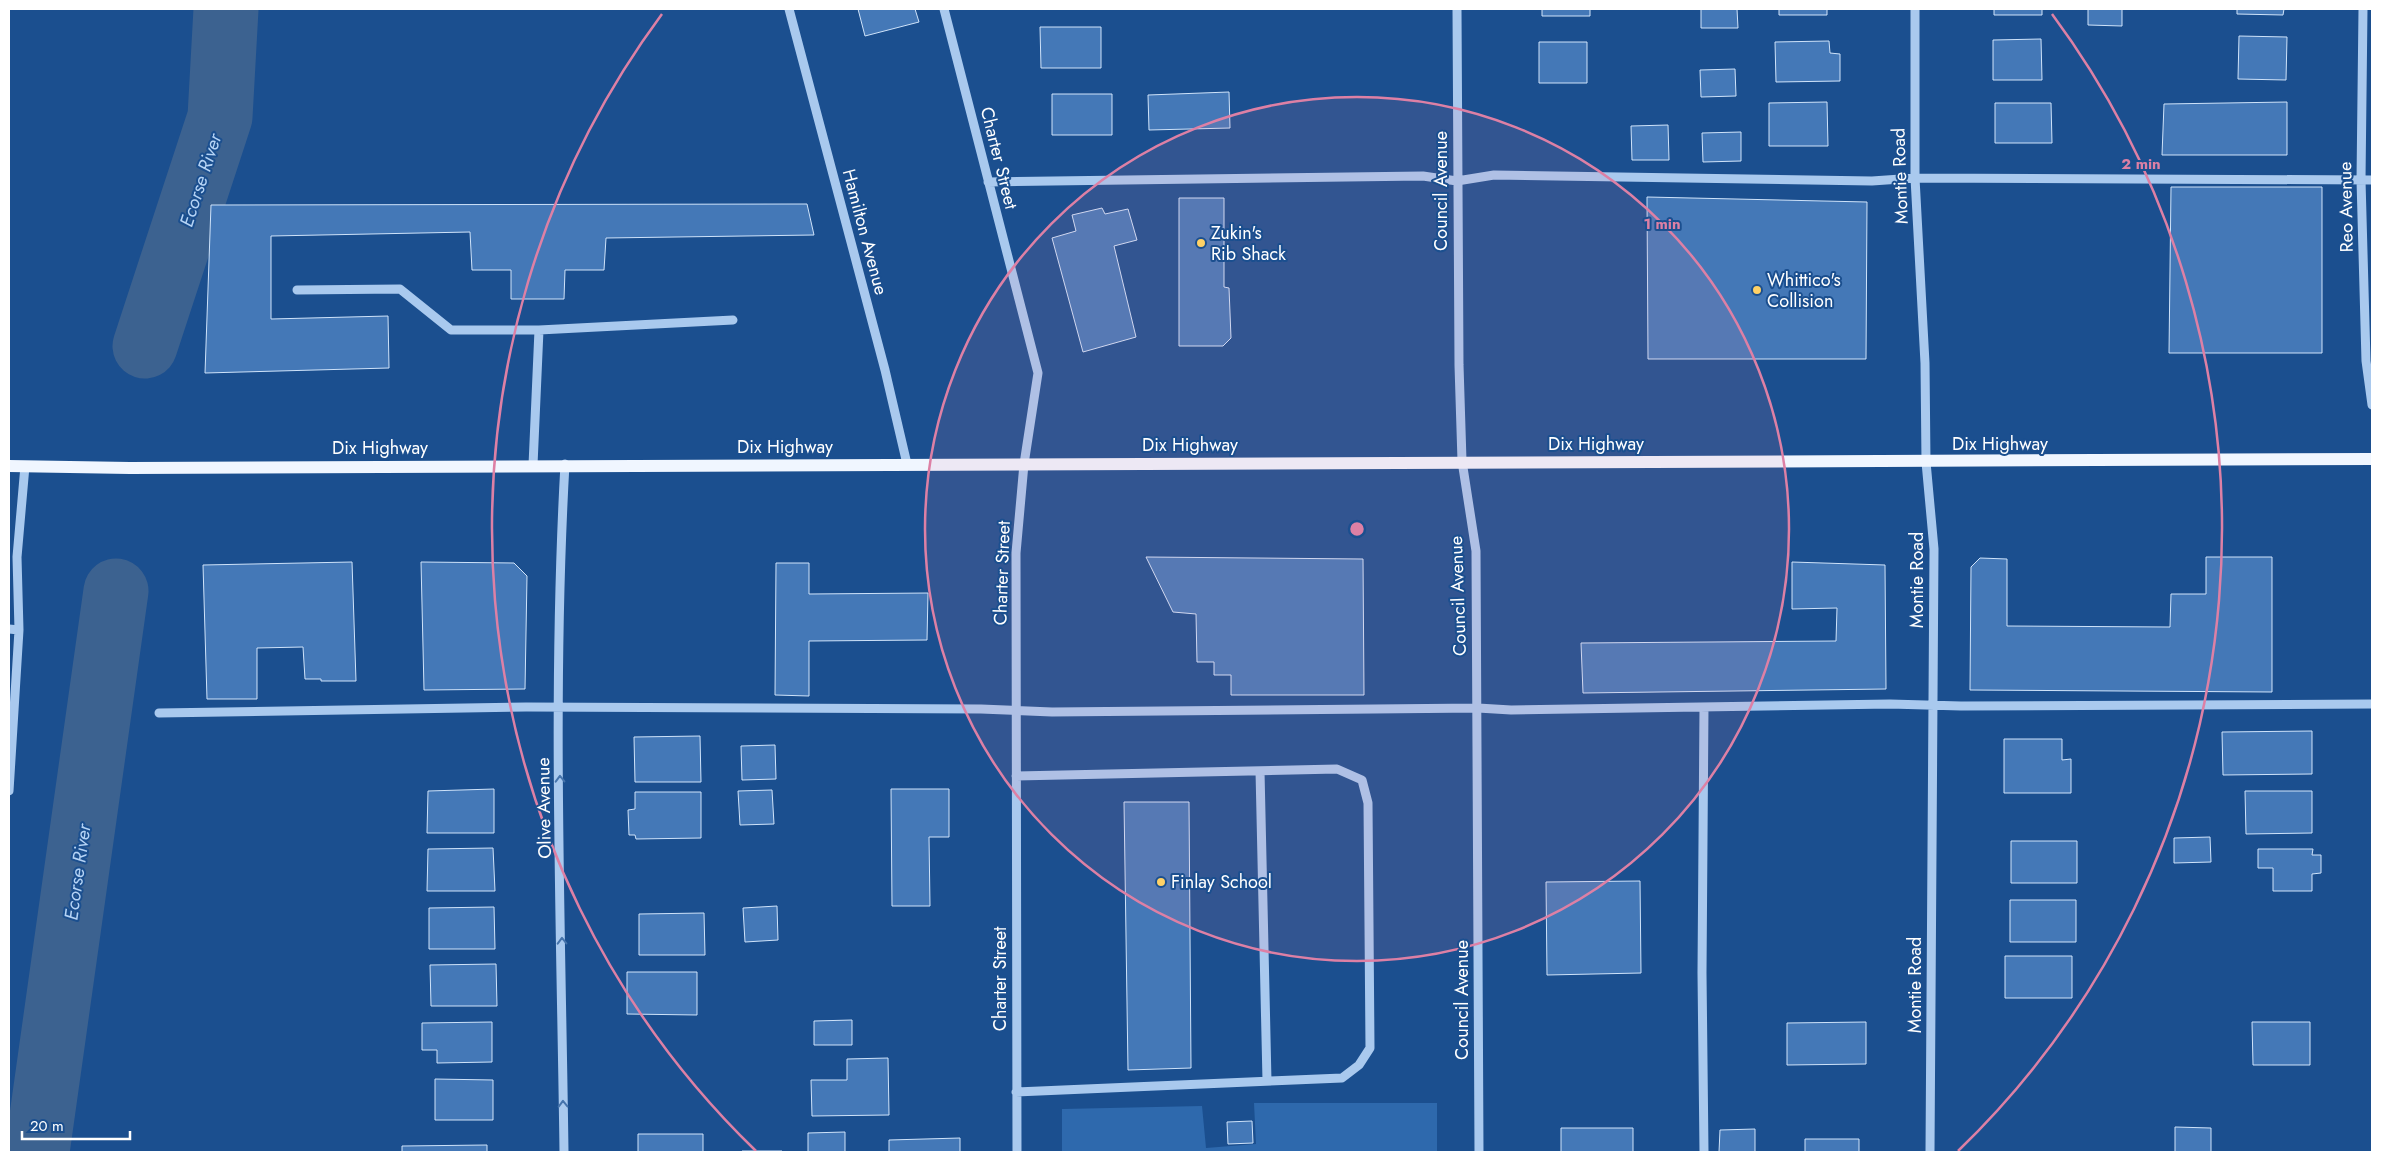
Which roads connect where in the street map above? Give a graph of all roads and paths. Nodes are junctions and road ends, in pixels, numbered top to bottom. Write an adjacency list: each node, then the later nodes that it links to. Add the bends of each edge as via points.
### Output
1 (789, 9): 19 (street, Hamilton Avenue)
2 (944, 9): 10 (street, Charter Street)
3 (1458, 9): 9 (street, Council Avenue)
4 (1915, 9): 6 (street, Montie Road)
5 (2363, 9): 7 (street, Reo Avenue)
6 (1914, 178): 7 (street); 9 (street, via 1494,175); 17 (street, Montie Road, via 1926,363)
7 (2361, 180): 8 (street); 14 (street, Reo Avenue, via 2366,361)
8 (2372, 180)
9 (1457, 181): 10 (street, via 1423,176); 16 (street, Council Avenue)
10 (988, 182): 20 (street, Charter Street, via 1038,374)
11 (297, 290): 13 (street, via 400,289 451,330)
12 (734, 320): 13 (street)
13 (539, 330): 21 (street)
14 (2372, 405)
15 (2372, 458): 17 (main road, Dix Highway)
16 (1462, 461): 17 (main road, Dix Highway); 20 (main road, Dix Highway); 30 (street, Council Avenue, via 1476,551)
17 (1926, 462): 27 (street, Montie Road, via 1934,538)
18 (565, 464): 19 (main road, Dix Highway); 21 (main road, Dix Highway); 29 (street, Olive Avenue, via 560,554)
19 (907, 464): 20 (main road, Dix Highway)
20 (1024, 464): 31 (street, Charter Street, via 1016,553)
21 (533, 465): 23 (main road, Dix Highway)
22 (9, 466): 23 (main road, Dix Highway)
23 (25, 466): 25 (street, via 17,557)
24 (9, 629): 25 (street)
25 (19, 630): 35 (street)
26 (2372, 704): 27 (street)
27 (1933, 706): 28 (street); 42 (street, Montie Road)
28 (1704, 707): 30 (street); 41 (street)
29 (559, 708): 31 (street, via 981,709); 32 (street); 38 (street, Olive Avenue, one-way to 29)
30 (1478, 708): 31 (street); 40 (street, Council Avenue)
31 (1016, 712): 34 (street, Charter Street)
32 (159, 713)
33 (1260, 771): 34 (street); 36 (street); 36 (street, via 1337,768 1362,780 1368,803 1370,1048 1358,1065 1342,1078)
34 (1016, 776): 37 (street, Charter Street)
35 (9, 791)
36 (1267, 1081): 37 (street)
37 (1016, 1092): 39 (street, Charter Street)
38 (564, 1152)
39 (1016, 1152)
40 (1479, 1152)
41 (1704, 1152)
42 (1930, 1152)

